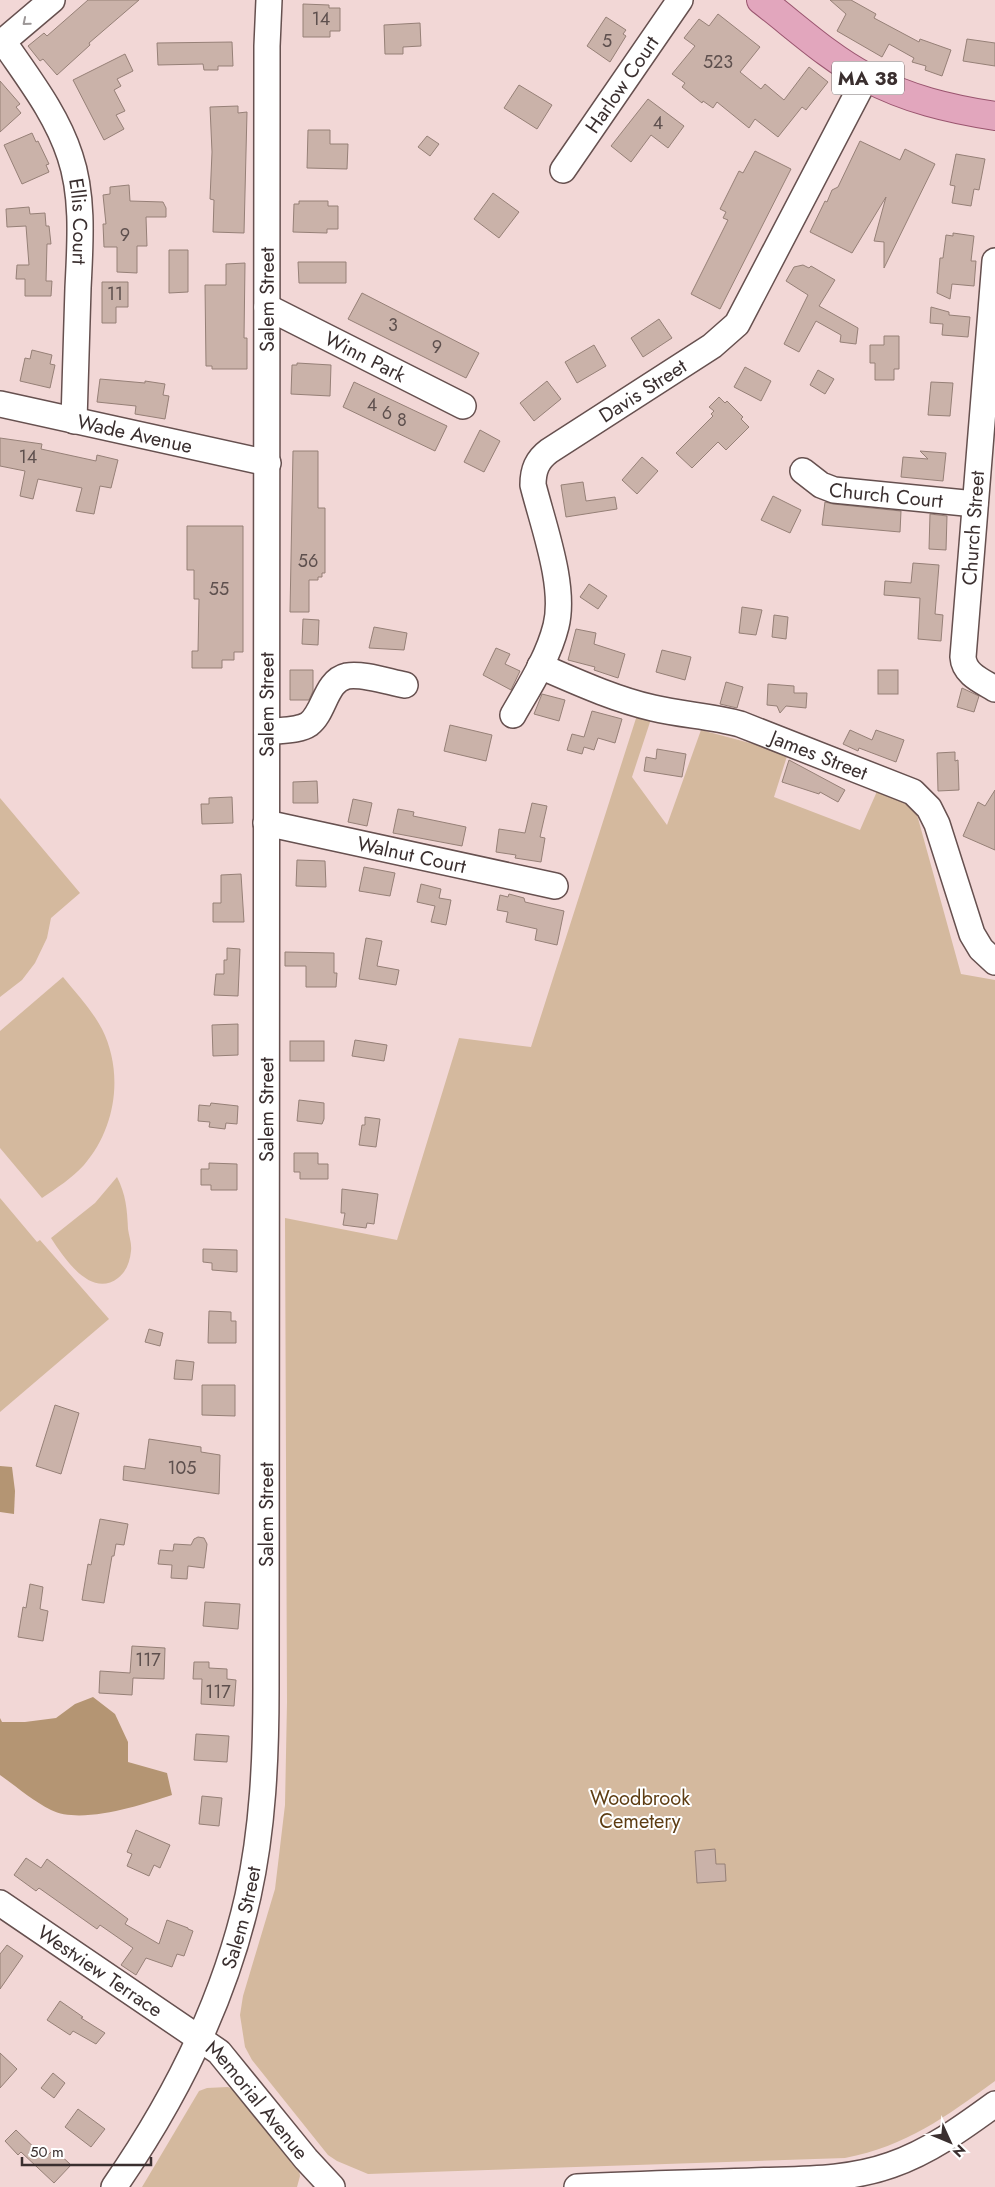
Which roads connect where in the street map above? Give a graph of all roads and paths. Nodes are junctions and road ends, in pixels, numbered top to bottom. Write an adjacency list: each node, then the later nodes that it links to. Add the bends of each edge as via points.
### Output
1 (52, 0): 5 (street, one-way to 5)
2 (269, 0): 10 (street, Salem Street)
3 (680, 0): 8 (street, Harlow Court)
4 (760, 0): 6 (main road, MA 38, via 830,54)
5 (2, 43): 13 (street, Ellis Court, via 59,128 76,178 80,250)
6 (866, 77): 7 (main road, MA 38, via 925,101); 17 (street, Davis Street, via 737,324 712,346 549,451 538,462 533,485 556,573 559,601 556,625)
7 (995, 116)
8 (562, 170)
9 (995, 261): 16 (street, Church Street)
10 (267, 307): 12 (street, Winn Park); 14 (street, Salem Street)
11 (0, 404): 13 (street, Wade Avenue)
12 (463, 406)
13 (74, 421): 14 (street, Wade Avenue)
14 (268, 463): 21 (street, Salem Street)
15 (803, 472): 16 (street, Church Court, via 834,490)
16 (974, 504): 19 (street, Church Street, via 963,660 971,674)
17 (540, 666): 20 (street, Davis Street); 24 (street, James Street, via 634,704 740,724 914,792 934,816 972,934 981,949)
18 (405, 685): 21 (street, via 356,676 344,677 334,684 310,723 299,728)
19 (995, 689)
20 (513, 715)
21 (267, 732): 22 (street, Salem Street)
22 (266, 823): 23 (street, Walnut Court); 26 (street, Salem Street, via 265,1762 248,1896 225,1974)
23 (555, 886)
24 (995, 962)
25 (0, 1903): 26 (street, Westview Terrace)
26 (199, 2040): 30 (street, Salem Street, via 156,2122); 31 (street, Memorial Avenue, via 223,2057)
27 (995, 2104): 28 (street, via 938,2144 892,2165 846,2176)
28 (784, 2184): 29 (street)
29 (622, 2186): 32 (street)
30 (114, 2187)
31 (332, 2187)
32 (577, 2187)

